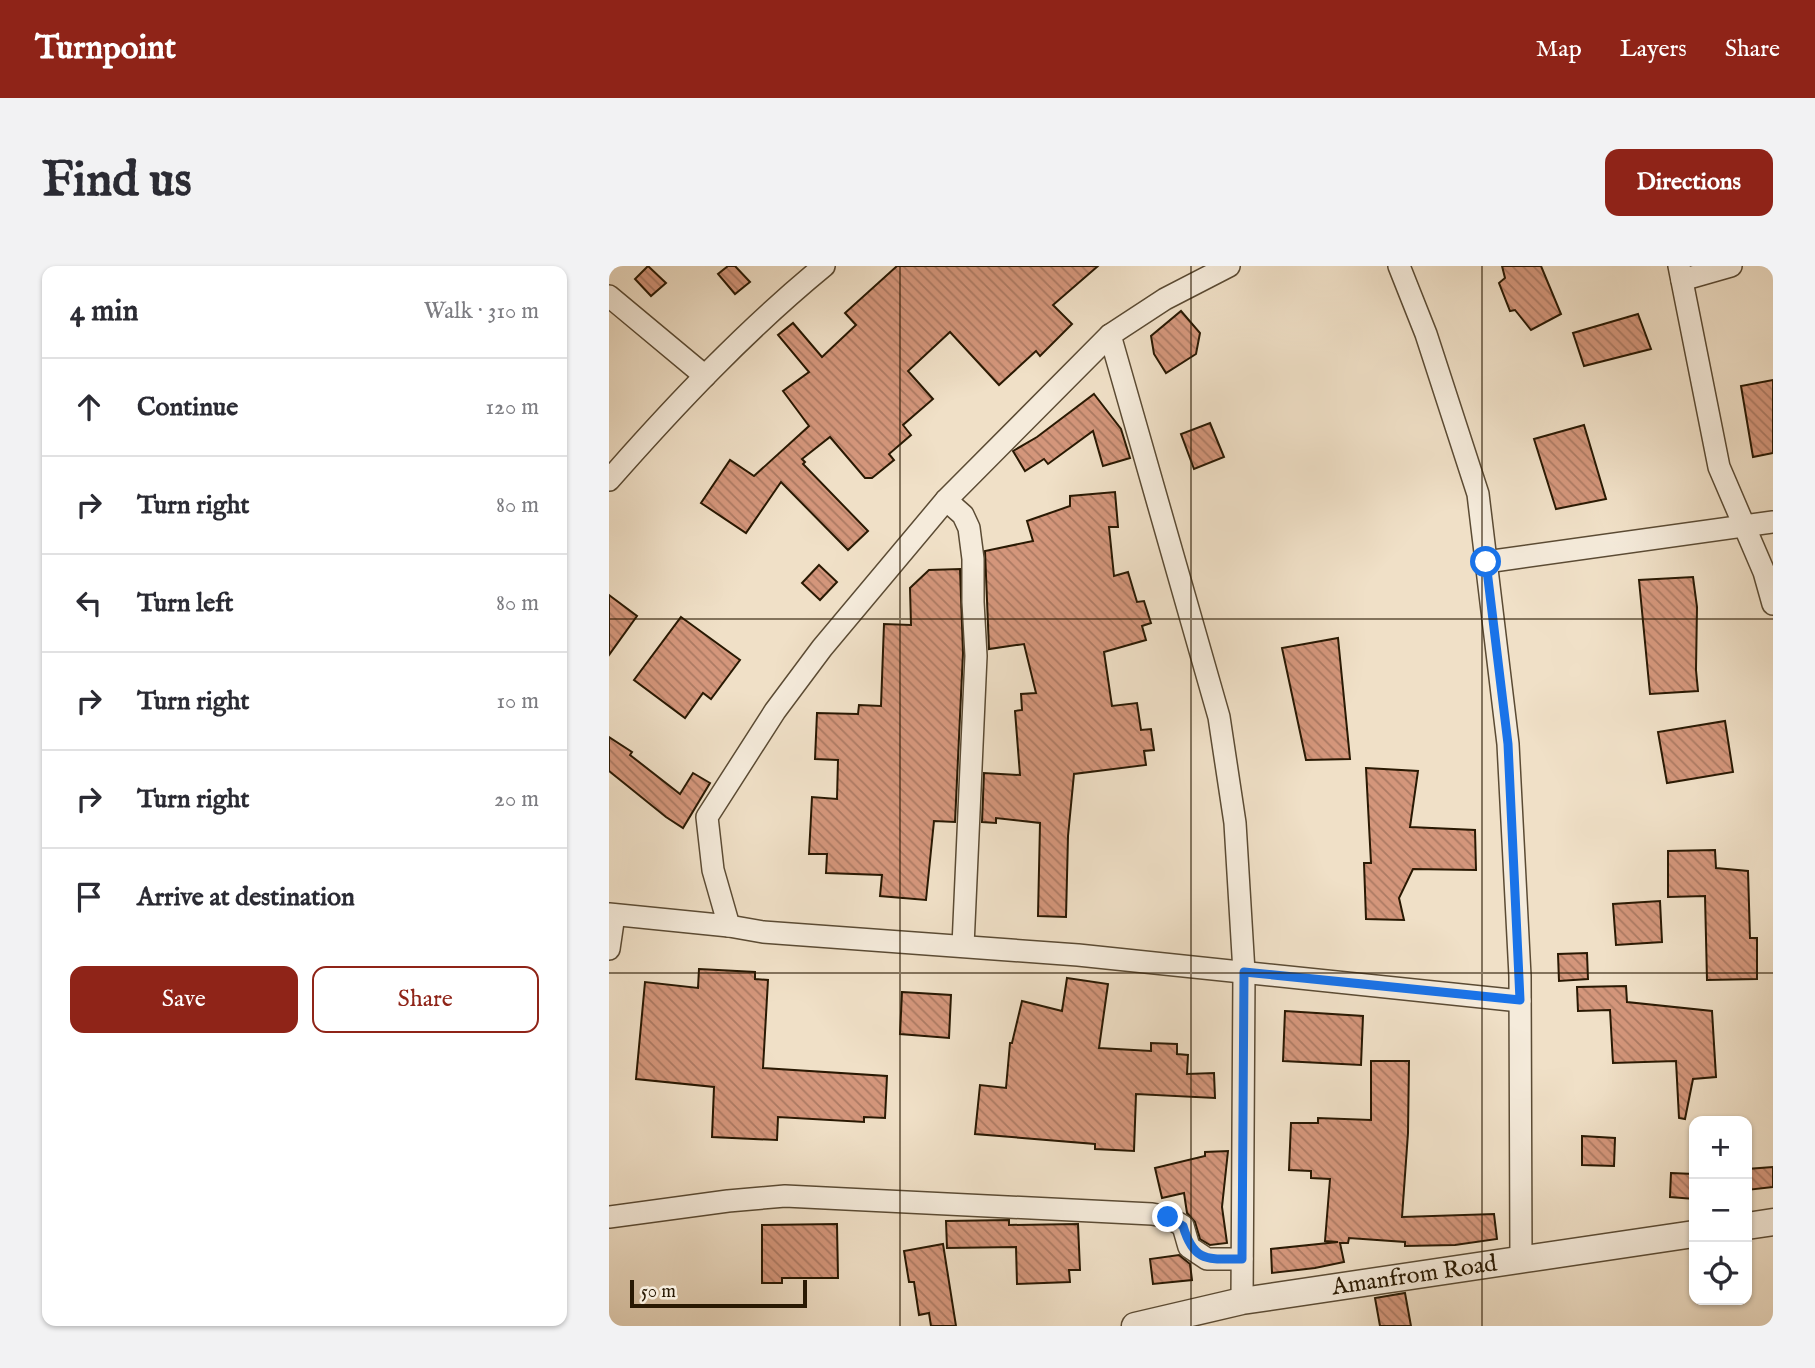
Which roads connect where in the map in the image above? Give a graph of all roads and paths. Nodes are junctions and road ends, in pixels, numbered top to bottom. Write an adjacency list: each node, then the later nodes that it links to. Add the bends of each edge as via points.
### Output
1 (824, 266): 8 (street)
2 (1229, 266): 7 (street, via 1165,299)
3 (1399, 266): 13 (street, via 1478,494)
4 (1731, 266): 5 (street)
5 (1681, 273): 12 (street, via 1719,467)
6 (609, 296): 8 (street)
7 (1110, 335): 10 (street); 19 (street, via 1219,717 1235,823)
8 (705, 376): 9 (street)
9 (609, 480)
10 (946, 500): 16 (street, via 822,648 707,817 713,870); 17 (street, via 963,515 969,528 973,559 976,656)
11 (1773, 522): 12 (street)
12 (1743, 526): 13 (street); 14 (street)
13 (1486, 562): 20 (street, via 1508,744)
14 (1773, 604)
15 (612, 915): 16 (street); 18 (street)
16 (729, 926): 17 (street)
17 (963, 946): 19 (street)
18 (609, 949)
19 (1244, 972): 20 (street); 25 (street)
20 (1520, 1000): 26 (street)
21 (609, 1217): 25 (street, via 785,1196 1152,1214 1183,1226 1189,1247 1207,1259)
22 (1773, 1222): 23 (street)
23 (1752, 1225)
24 (1689, 1235): 26 (street, Amanfrom Road)
25 (1242, 1259): 27 (street)
26 (1521, 1260): 27 (street, Amanfrom Road)
27 (1242, 1301): 28 (street, Amanfrom Road)
28 (1135, 1326)

